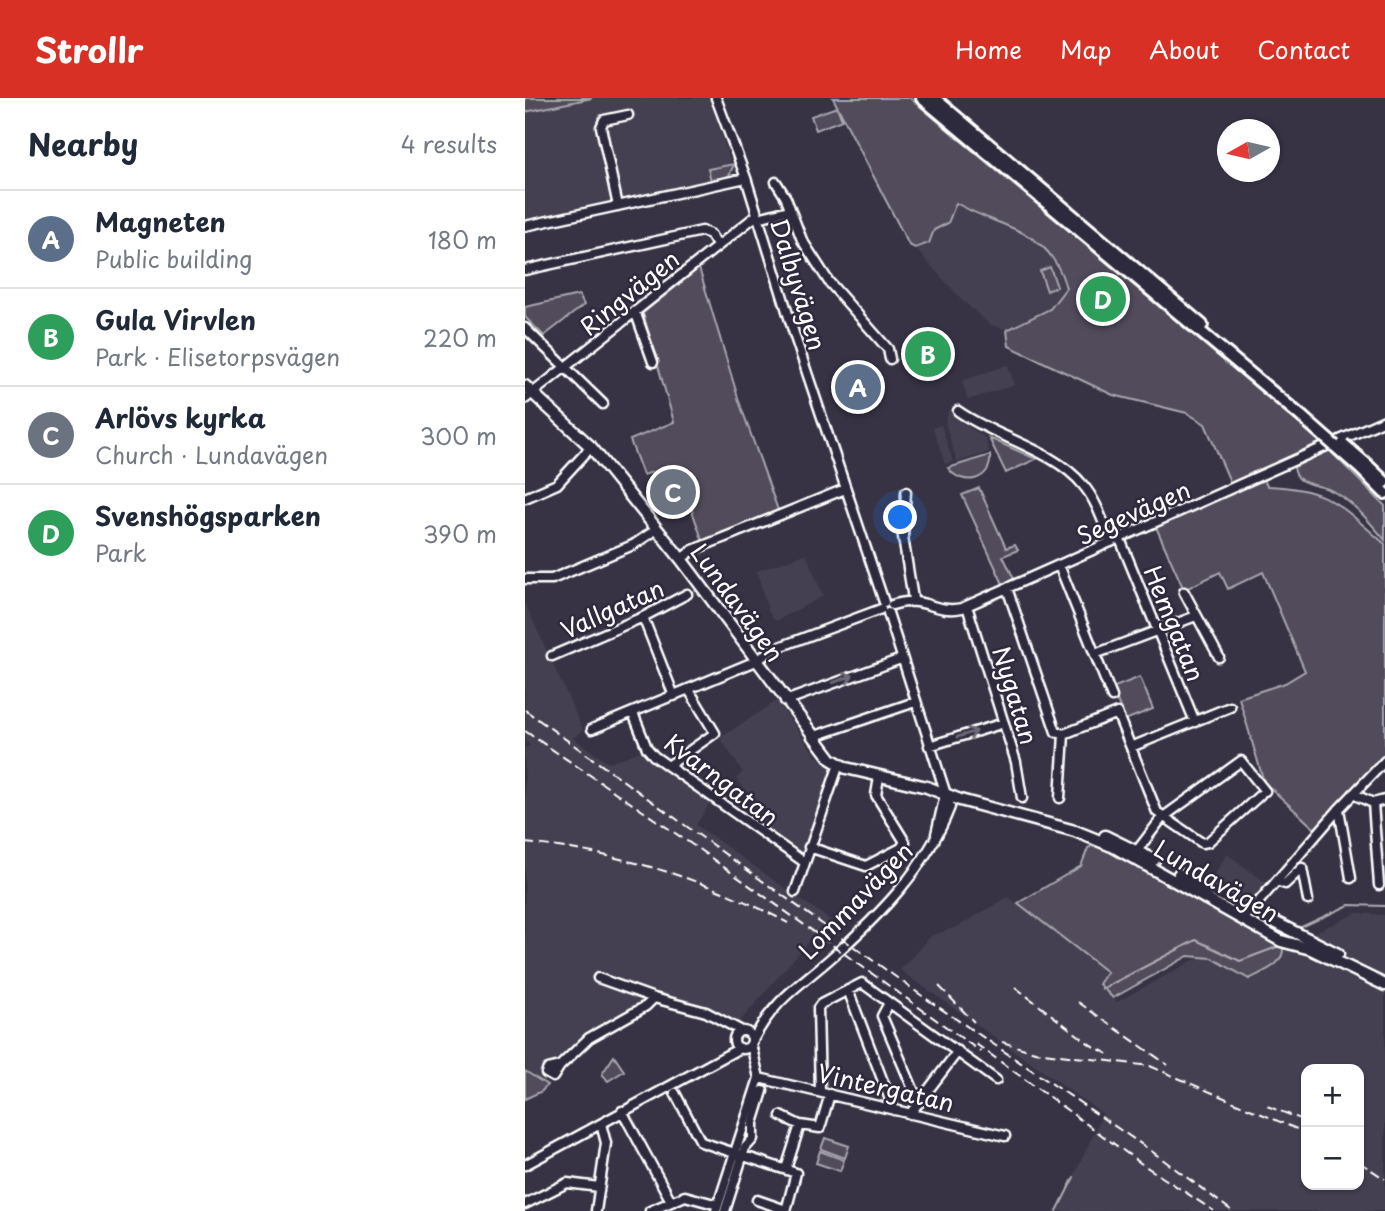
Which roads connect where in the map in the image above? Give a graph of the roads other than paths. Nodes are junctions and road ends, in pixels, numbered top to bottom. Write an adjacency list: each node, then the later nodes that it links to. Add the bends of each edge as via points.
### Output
1 (716, 98): 5 (street, Dalbyvägen)
2 (922, 98): 21 (highway)
3 (934, 98): 21 (highway)
4 (628, 115): 7 (street, via 604,120 600,127)
5 (746, 178): 7 (street); 9 (street, Dalbyvägen)
6 (776, 182): 8 (street)
7 (618, 206): 10 (street)
8 (789, 210): 9 (street); 15 (street, via 829,282 888,349)
9 (758, 217): 11 (street, Ringvägen); 26 (street, Dalbyvägen)
10 (525, 226)
11 (717, 245): 12 (street, via 702,231); 13 (street, Ringvägen)
12 (525, 270)
13 (635, 311): 16 (street); 17 (street, Ringvägen)
14 (525, 328): 17 (street)
15 (890, 359)
16 (653, 362)
17 (565, 368): 18 (street, Ringvägen); 19 (street)
18 (528, 393): 23 (main road, Lundavägen)
19 (603, 404)
20 (958, 411): 31 (street, Hemgatan, via 1080,481)
21 (1304, 414): 24 (highway, bridge)
22 (1385, 420): 31 (street, Segevägen)
23 (591, 447): 29 (street, via 557,484); 30 (main road, Lundavägen)
24 (1363, 466): 25 (highway); 28 (highway)
25 (1385, 482)
26 (845, 489): 32 (street, via 693,550); 40 (street, Dalbyvägen)
27 (906, 492): 38 (street, via 903,537)
28 (1385, 493)
29 (525, 498)
30 (657, 529): 32 (main road, Lundavägen); 34 (street, via 633,545 552,579)
31 (1116, 540): 33 (street, Segevägen); 43 (street, Hemgatan)
32 (681, 559): 48 (main road, Lundavägen)
33 (1059, 565): 35 (street, Segevägen); 44 (street)
34 (525, 579)
35 (1007, 588): 39 (street, Segevägen); 59 (street, via 1056,732)
36 (1184, 592): 41 (street)
37 (687, 594): 42 (street, Vallgatan)
38 (913, 599): 39 (street, Segevägen, via 944,609); 40 (street)
39 (967, 606): 57 (street, Nygatan)
40 (886, 608): 47 (street, Dalbyvägen); 48 (street, via 771,651)
41 (1196, 616): 43 (street); 46 (street)
42 (643, 617): 45 (street, Vallgatan); 50 (street)
43 (1157, 631): 44 (street); 56 (street, Hemgatan)
44 (1095, 654): 51 (street)
45 (552, 656)
46 (1219, 657)
47 (901, 659): 52 (street, one-way to 47); 53 (street, Dalbyvägen)
48 (756, 661): 49 (street); 52 (main road, Lundavägen)
49 (689, 690): 50 (street); 65 (street, via 715,733)
50 (674, 696): 55 (street)
51 (1112, 697)
52 (785, 701): 60 (main road, Lundavägen)
53 (915, 702): 60 (street); 61 (street, Dalbyvägen)
54 (1230, 707): 56 (street)
55 (633, 713): 58 (street); 65 (street, Kvarngatan, via 647,748)
56 (1195, 722): 62 (street)
57 (1005, 723): 61 (street, one-way to 57); 69 (street, Nygatan)
58 (592, 729)
59 (1064, 734): 62 (street, via 1117,713); 70 (street)
60 (812, 737): 64 (main road, Lundavägen)
61 (929, 746): 67 (street, Dalbyvägen)
62 (1131, 747): 74 (street)
63 (1385, 761): 68 (street)
64 (839, 764): 66 (main road, Lundavägen); 76 (street)
65 (668, 766): 79 (street, Kvarngatan)
66 (879, 777): 67 (main road, Lundavägen); 76 (street, via 876,794 905,842 901,848 866,866)
67 (946, 793): 77 (main road, Lundavägen); 92 (street, Lommavägen, via 950,807 908,880)
68 (1353, 794): 72 (street); 73 (street)
69 (1022, 798)
70 (1061, 798)
71 (1385, 800): 72 (street)
72 (1373, 803): 75 (street)
73 (1339, 809): 80 (street); 81 (street)
74 (1162, 818): 74 (street, via 1241,761 1263,793 1206,844); 77 (street)
75 (1381, 835): 78 (street)
76 (809, 848): 79 (street)
77 (1135, 853): 85 (main road, Lundavägen)
78 (1381, 859): 82 (street)
79 (804, 862): 83 (street)
80 (1350, 878)
81 (1276, 881): 84 (street, via 1285,884 1302,869); 85 (street)
82 (1379, 885)
83 (795, 892)
84 (1308, 900)
85 (1248, 916): 87 (main road, Lundavägen); 88 (main road, Lundavägen, via 1281,941 1311,949)
86 (598, 978): 90 (street)
87 (1385, 978)
88 (1385, 985)
89 (848, 990): 91 (street, via 864,983); 104 (street, via 821,1004 817,1011); 108 (street)
90 (654, 998): 93 (street); 100 (street, via 582,1043)
91 (889, 1003): 98 (street); 107 (street, via 882,1016)
92 (770, 1013): 94 (street, Lommavägen); 96 (street, Lommavägen)
93 (724, 1019): 94 (street); 95 (street)
94 (744, 1031): 95 (street, Lommavägen); 96 (street)
95 (734, 1038): 97 (street); 99 (street, Lommavägen)
96 (751, 1043): 97 (street, Lommavägen); 101 (street)
97 (740, 1049): 99 (street, Lommavägen); 101 (street)
98 (958, 1051): 102 (street); 107 (street)
99 (716, 1059): 109 (street, Lommavägen)
100 (560, 1066)
101 (759, 1074): 104 (street, Vintergatan); 115 (street)
102 (996, 1080)
103 (763, 1091): 115 (street, via 753,1139)
104 (820, 1092): 106 (street, Vintergatan)
105 (675, 1093): 115 (street, via 698,1139)
106 (830, 1094): 108 (street, Vintergatan); 113 (street, via 821,1128)
107 (919, 1103): 110 (street)
108 (894, 1110): 110 (street, Vintergatan)
109 (622, 1111): 112 (street, Lommavägen); 120 (street)
110 (910, 1114): 114 (street, Vintergatan)
111 (781, 1116): 113 (street)
112 (601, 1124): 116 (street, Lommavägen); 118 (street, via 606,1143)
113 (800, 1125): 117 (street)
114 (1005, 1136)
115 (739, 1154): 117 (street); 122 (street)
116 (525, 1165)
117 (786, 1169): 123 (street, via 796,1173)
118 (599, 1187): 121 (street, via 567,1183); 124 (street)
119 (757, 1200): 123 (street)
120 (671, 1201): 122 (street, via 685,1196); 125 (street)
121 (525, 1204)
122 (720, 1209)
123 (786, 1210)
124 (596, 1211)
125 (650, 1211)

